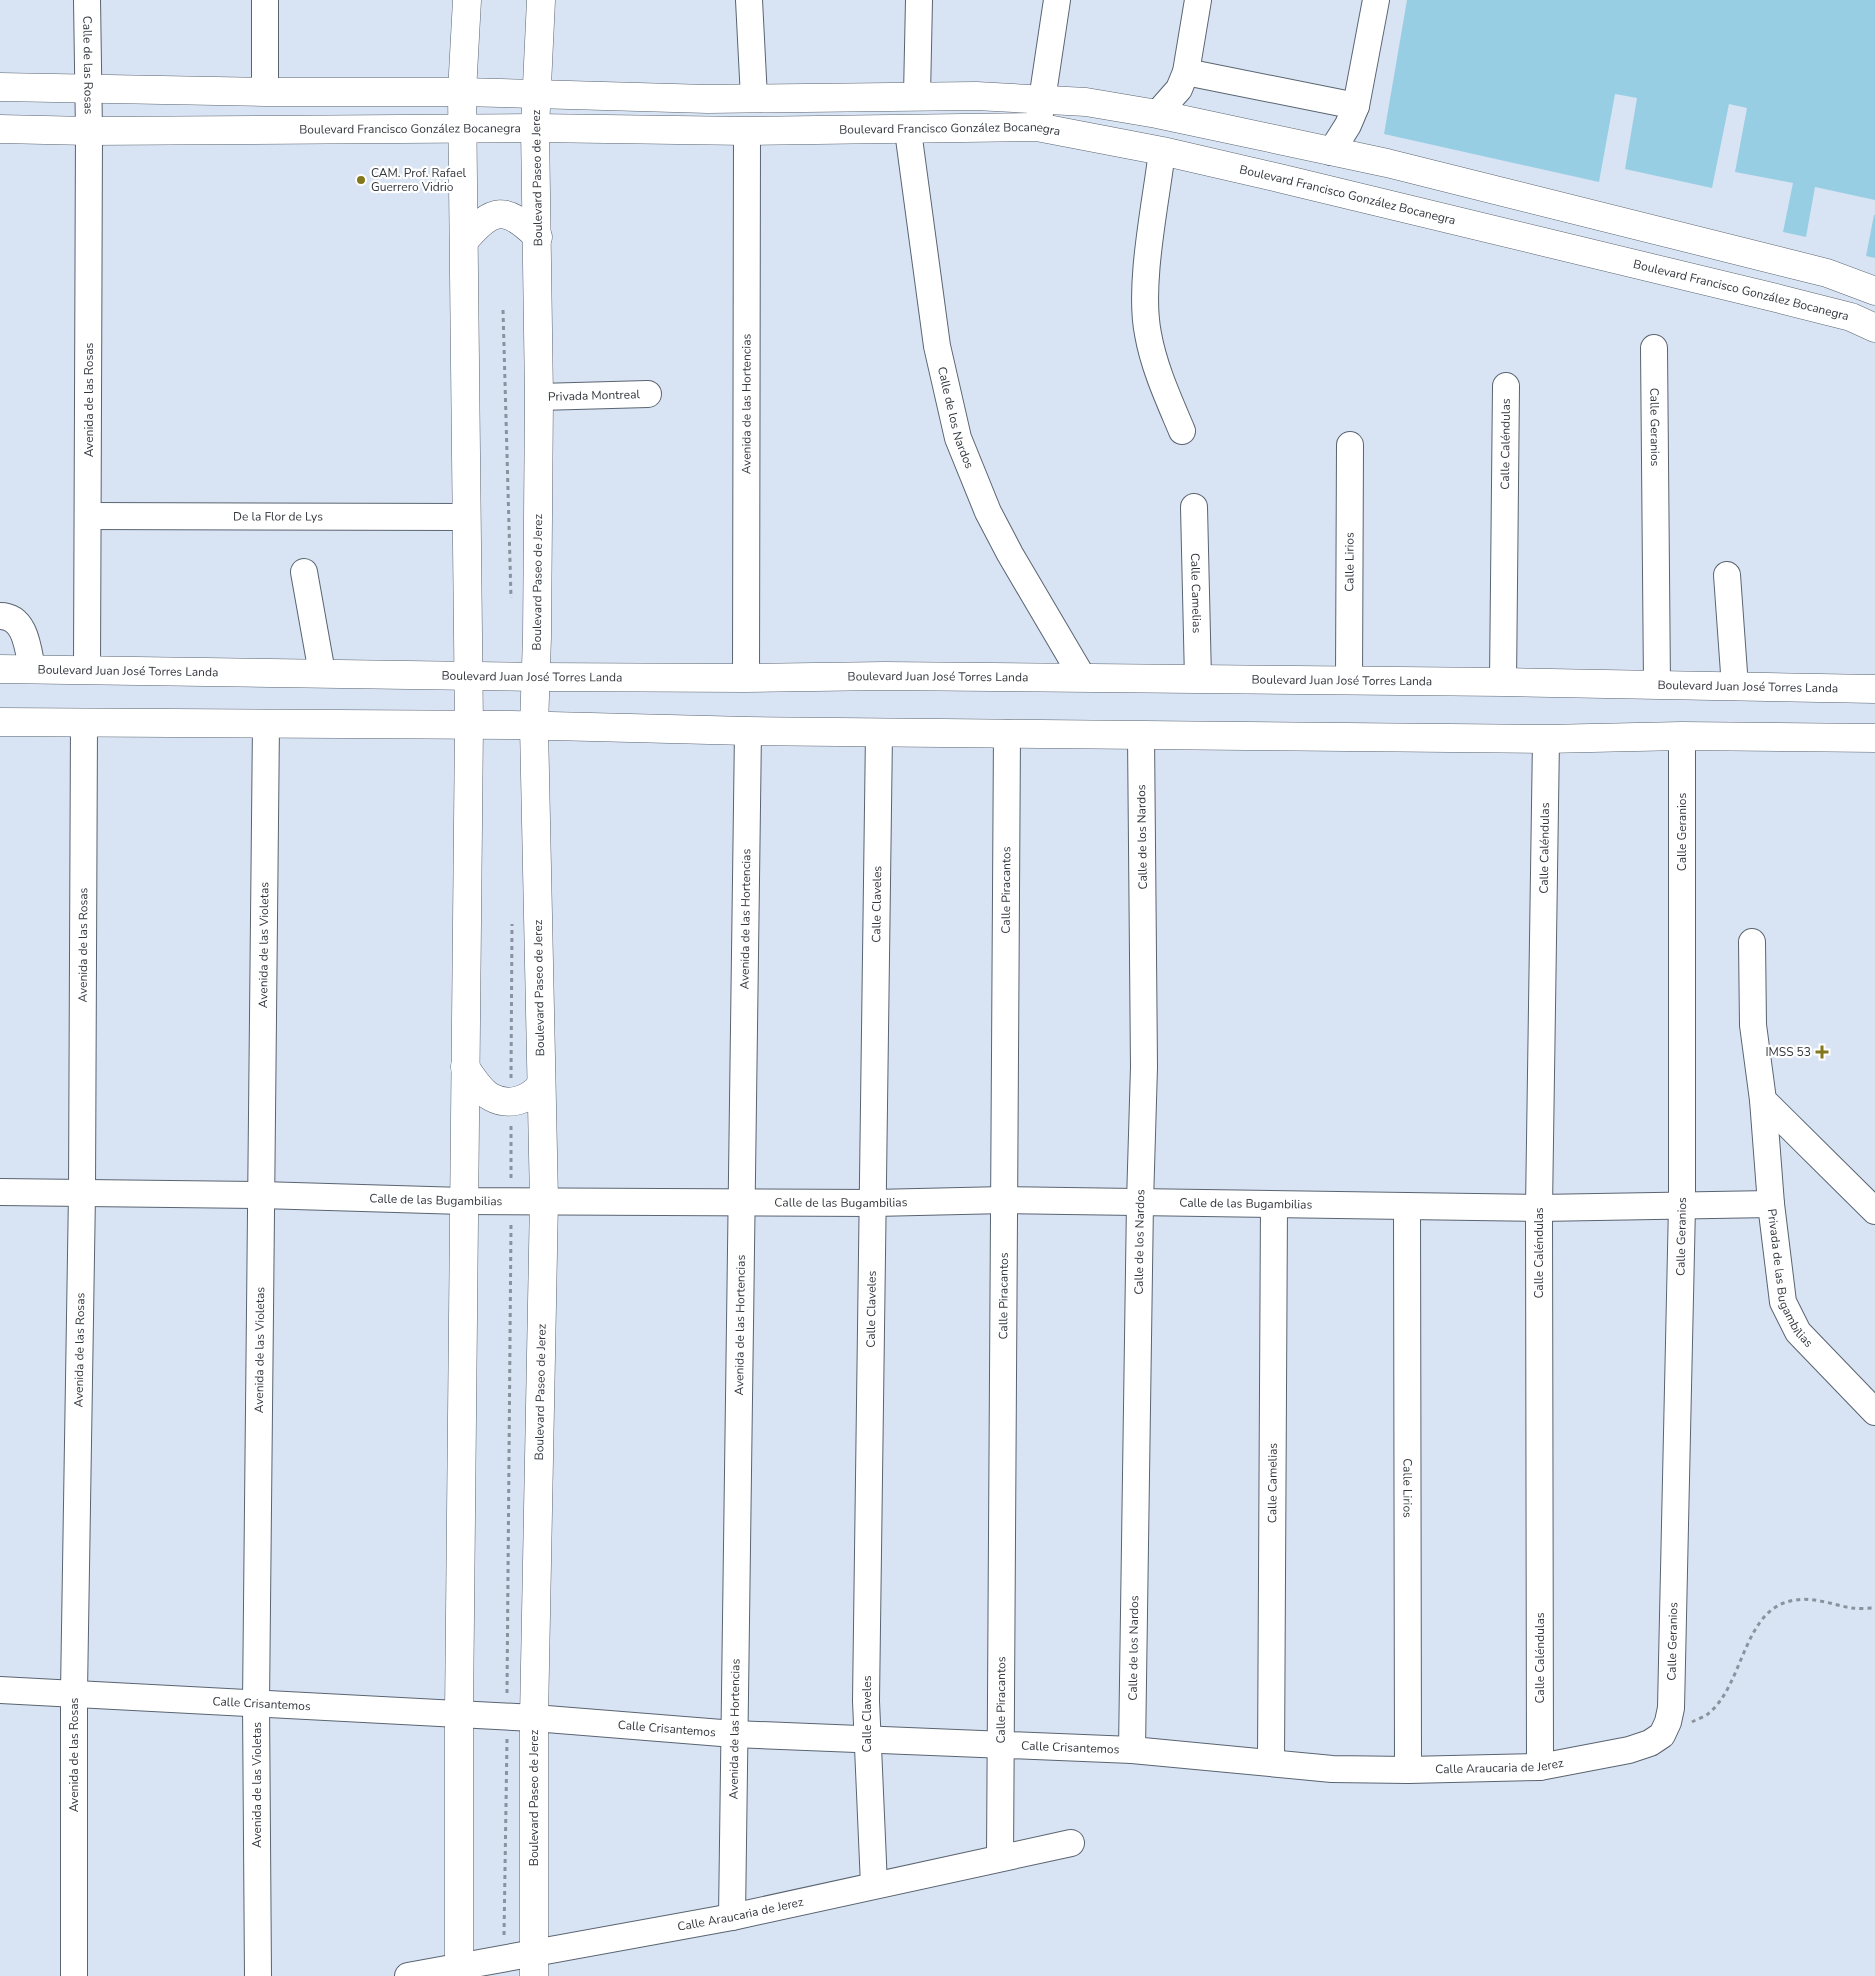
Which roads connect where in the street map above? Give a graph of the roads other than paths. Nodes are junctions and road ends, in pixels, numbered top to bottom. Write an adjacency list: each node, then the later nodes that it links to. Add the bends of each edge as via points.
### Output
1 (87, 0): 12 (street, Calle de las Rosas)
2 (265, 0): 13 (street)
3 (467, 0): 14 (main road)
4 (541, 0): 15 (main road, Boulevard Paseo de Jerez)
5 (749, 0): 17 (street)
6 (919, 0): 16 (street)
7 (1057, 0): 18 (street)
8 (1198, 0): 10 (street)
9 (1376, 0): 19 (street)
10 (1186, 72): 19 (street); 20 (street, via 1179,88)
11 (0, 87): 12 (main road)
12 (88, 90): 13 (main road); 26 (street, Calle de las Rosas)
13 (265, 92): 14 (main road)
14 (462, 92): 15 (main road); 22 (main road)
15 (536, 93): 17 (main road); 23 (main road, Boulevard Paseo de Jerez)
16 (917, 96): 17 (main road); 18 (main road)
17 (754, 98)
18 (1043, 98): 20 (main road); 21 (street)
19 (1356, 106): 29 (street)
20 (1157, 114): 29 (main road)
21 (1038, 127): 25 (main road, Boulevard Francisco González Bocanegra); 28 (main road, Boulevard Francisco González Bocanegra)
22 (463, 128): 23 (main road, Boulevard Francisco González Bocanegra); 26 (main road, Boulevard Francisco González Bocanegra); 32 (main road)
23 (536, 128): 27 (main road, Boulevard Francisco González Bocanegra); 31 (main road, Boulevard Paseo de Jerez)
24 (0, 129): 26 (main road, Boulevard Francisco González Bocanegra)
25 (908, 130): 27 (main road, Boulevard Francisco González Bocanegra); 54 (street, Calle de los Nardos, via 937,346 958,438 997,529)
26 (89, 131): 42 (street, Avenida de las Rosas)
27 (747, 131): 53 (street, Avenida de las Hortencias)
28 (1162, 151): 30 (main road, Boulevard Francisco González Bocanegra); 39 (street, via 1145,305 1148,334 1160,377)
29 (1331, 152): 30 (main road, via 1317,174); 33 (main road, via 1827,273)
30 (1284, 179): 34 (main road, Boulevard Francisco González Bocanegra, via 1780,299 1851,317)
31 (538, 237): 32 (main road, via 514,216 504,214 485,219); 38 (main road, Boulevard Paseo de Jerez)
32 (464, 242): 43 (main road)
33 (1875, 291)
34 (1875, 328)
35 (1654, 348): 58 (street, Calle Geranios)
36 (1506, 386): 57 (street, Calle Caléndulas)
37 (648, 394): 38 (street, Privada Montreal)
38 (539, 397): 52 (main road, Boulevard Paseo de Jerez)
39 (1182, 431)
40 (1350, 445): 56 (street, Calle Lirios)
41 (1194, 507): 55 (street, Calle Camelias)
42 (89, 516): 43 (street, De la Flor de Lys); 47 (street, Avenida de las Rosas)
43 (466, 517): 51 (main road)
44 (304, 572): 50 (street)
45 (1728, 575): 59 (street)
46 (0, 616): 49 (street, via 14,620 21,627)
47 (87, 668): 49 (main road, Boulevard Juan José Torres Landa); 50 (main road, Boulevard Juan José Torres Landa)
48 (0, 669): 49 (main road, Boulevard Juan José Torres Landa)
49 (32, 669)
50 (322, 673): 51 (main road, Boulevard Juan José Torres Landa)
51 (468, 676): 52 (main road, Boulevard Juan José Torres Landa); 64 (main road)
52 (536, 677): 53 (main road, Boulevard Juan José Torres Landa); 65 (main road, Boulevard Paseo de Jerez)
53 (746, 678): 54 (main road, Boulevard Juan José Torres Landa)
54 (1084, 678): 55 (main road, Boulevard Juan José Torres Landa)
55 (1198, 679): 56 (main road, Boulevard Juan José Torres Landa)
56 (1350, 680): 57 (main road, Boulevard Juan José Torres Landa)
57 (1503, 682): 58 (main road, Boulevard Juan José Torres Landa)
58 (1657, 685): 59 (main road, Boulevard Juan José Torres Landa)
59 (1735, 687): 60 (main road, Boulevard Juan José Torres Landa)
60 (1875, 689)
61 (0, 722): 62 (main road)
62 (84, 723): 63 (main road); 78 (street, Avenida de las Rosas)
63 (266, 723): 64 (main road); 79 (street, Avenida de las Violetas)
64 (469, 725): 65 (main road); 74 (main road)
65 (534, 726): 66 (main road); 75 (main road, Boulevard Paseo de Jerez)
66 (748, 731): 67 (main road); 83 (street, Avenida de las Hortencias)
67 (879, 732): 68 (main road); 85 (street, Calle Claveles)
68 (1007, 733): 69 (main road); 81 (street, Calle Piracantos)
69 (1141, 735): 72 (main road); 84 (street, Calle de los Nardos, via 1144,1067)
70 (1682, 736): 71 (main road); 72 (main road); 88 (street, Calle Geranios)
71 (1875, 738)
72 (1546, 739): 90 (street, Calle Caléndulas)
73 (1752, 942): 76 (street, via 1753,1025)
74 (465, 1067): 75 (main road, via 491,1098 523,1100); 82 (main road)
75 (541, 1085): 80 (main road, Boulevard Paseo de Jerez)
76 (1763, 1100): 86 (street); 91 (street)
77 (0, 1192): 78 (street, Calle de las Bugambilias)
78 (82, 1193): 79 (street, Calle de las Bugambilias); 94 (street, Avenida de las Rosas)
79 (261, 1195): 82 (street, Calle de las Bugambilias); 95 (street, Avenida de las Violetas)
80 (544, 1200): 82 (street, Calle de las Bugambilias); 83 (street, Calle de las Bugambilias); 97 (main road, Boulevard Paseo de Jerez)
81 (1005, 1200): 84 (street, Calle de las Bugambilias); 85 (street, Calle de las Bugambilias); 101 (street, Calle Piracantos)
82 (463, 1201): 96 (main road)
83 (743, 1202): 85 (street, Calle de las Bugambilias); 98 (street, Avenida de las Hortencias)
84 (1140, 1202): 87 (street, Calle de las Bugambilias); 102 (street, Calle de los Nardos)
85 (874, 1203): 100 (street, Calle Claveles)
86 (1771, 1204): 88 (street, Privada de las Bugambilias); 92 (street, Privada de las Bugambilias, via 1782,1295 1789,1317 1798,1332)
87 (1274, 1205): 89 (street, Calle de las Bugambilias); 103 (street, Calle Camelias)
88 (1682, 1205): 90 (street, Calle de las Bugambilias); 99 (street, Calle Geranios, via 1671,1708)
89 (1407, 1206): 90 (street, Calle de las Bugambilias); 106 (street, Calle Lirios)
90 (1539, 1208): 104 (street, Calle Caléndulas)
91 (1875, 1211)
92 (1875, 1412)
93 (0, 1690): 94 (street, Calle Crisantemos)
94 (74, 1692): 95 (street, Calle Crisantemos); 113 (street, Avenida de las Rosas)
95 (256, 1703): 96 (street, Calle Crisantemos); 114 (street, Avenida de las Violetas)
96 (459, 1714): 97 (street, Calle Crisantemos); 112 (main road)
97 (534, 1718): 98 (street, Calle Crisantemos); 111 (main road, Boulevard Paseo de Jerez)
98 (734, 1734): 100 (street, Calle Crisantemos); 110 (street, Avenida de las Hortencias)
99 (1662, 1735): 104 (street, Calle Araucaria de Jerez, via 1628,1750)
100 (866, 1738): 101 (street, Calle Crisantemos); 109 (street, Calle Claveles)
101 (1001, 1743): 102 (street, Calle Crisantemos); 108 (street, Calle Piracantos)
102 (1132, 1750): 103 (street, Calle Crisantemos)
103 (1271, 1761): 105 (street, Calle Crisantemos)
104 (1540, 1766): 106 (street, Calle Araucaria de Jerez)
105 (1332, 1769): 106 (street, Calle Araucaria de Jerez)
106 (1408, 1770)
107 (1071, 1843): 108 (street, Calle Araucaria de Jerez)
108 (1000, 1858): 109 (street, Calle Araucaria de Jerez)
109 (874, 1884): 110 (street, Calle Araucaria de Jerez)
110 (732, 1917): 111 (street, Calle Araucaria de Jerez)
111 (534, 1965): 112 (street, Calle Araucaria de Jerez, via 504,1960)
112 (459, 1971): 115 (street, Calle Araucaria de Jerez)
113 (74, 1976)
114 (258, 1976)
115 (408, 1976)

